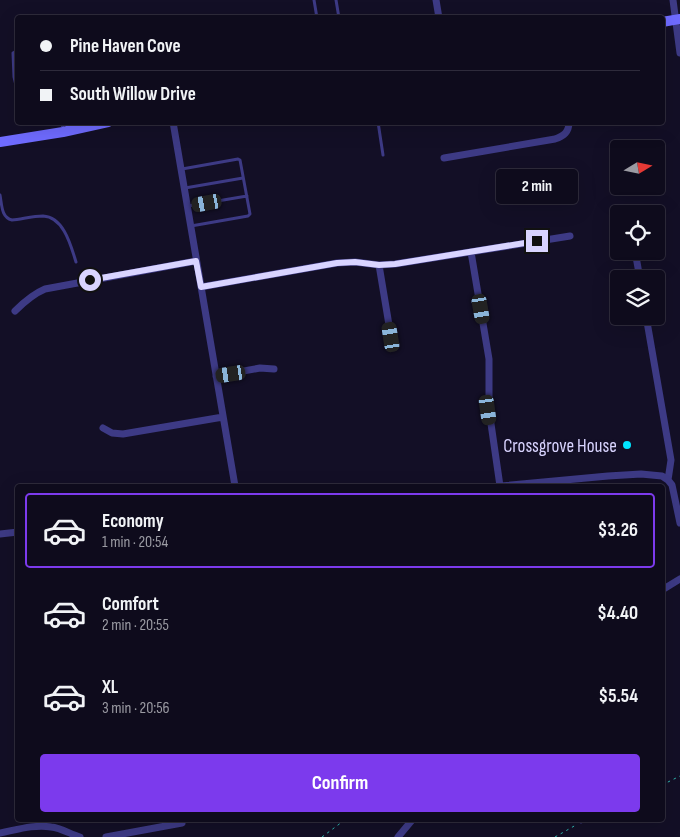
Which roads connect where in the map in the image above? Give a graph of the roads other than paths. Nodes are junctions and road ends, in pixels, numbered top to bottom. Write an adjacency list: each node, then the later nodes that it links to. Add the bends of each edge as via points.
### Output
1 (314, 0): 5 (lane)
2 (336, 0): 6 (lane)
3 (436, 0): 7 (street)
4 (673, 0): 8 (street)
5 (316, 15)
6 (338, 15)
7 (438, 15)
8 (678, 19): 9 (main road); 11 (street)
9 (665, 21)
10 (15, 52): 12 (lane)
11 (680, 53)
12 (15, 75)
13 (80, 125): 17 (main road)
14 (174, 125): 21 (street)
15 (378, 125): 19 (lane)
16 (569, 125): 20 (street, via 560,138)
17 (62, 127): 18 (main road)
18 (0, 142)
19 (383, 155)
20 (444, 158)
21 (181, 169): 22 (lane, via 238,159); 23 (street)
22 (244, 178): 23 (lane); 25 (lane)
23 (184, 188): 26 (street)
24 (0, 195): 31 (lane, via 4,216 8,220 43,216 54,219 68,239)
25 (247, 196): 26 (lane); 27 (lane, via 248,216)
26 (188, 206): 27 (street)
27 (191, 226): 30 (street)
28 (570, 236): 29 (street)
29 (471, 252): 32 (street); 43 (street, via 489,359 488,410)
30 (196, 261): 33 (street); 34 (street, via 45,289)
31 (76, 262)
32 (379, 265): 33 (street, via 337,263); 36 (street)
33 (201, 287): 38 (street)
34 (15, 311)
35 (648, 325): 41 (street, via 672,460)
36 (391, 337)
37 (274, 369): 38 (street, via 260,368)
38 (216, 376): 39 (street)
39 (223, 418): 40 (street, via 123,434); 42 (street)
40 (102, 428)
41 (668, 480): 44 (street, via 662,476 641,474); 45 (street, via 672,485)
42 (235, 484)
43 (501, 484)
44 (524, 484)
45 (680, 523)
46 (15, 532): 47 (street)
47 (0, 534)
48 (680, 578): 49 (street)
49 (665, 588)
50 (410, 822): 55 (street)
51 (182, 823): 54 (street)
52 (0, 833): 53 (street, via 50,826)
53 (80, 837)
54 (106, 837)
55 (398, 837)

